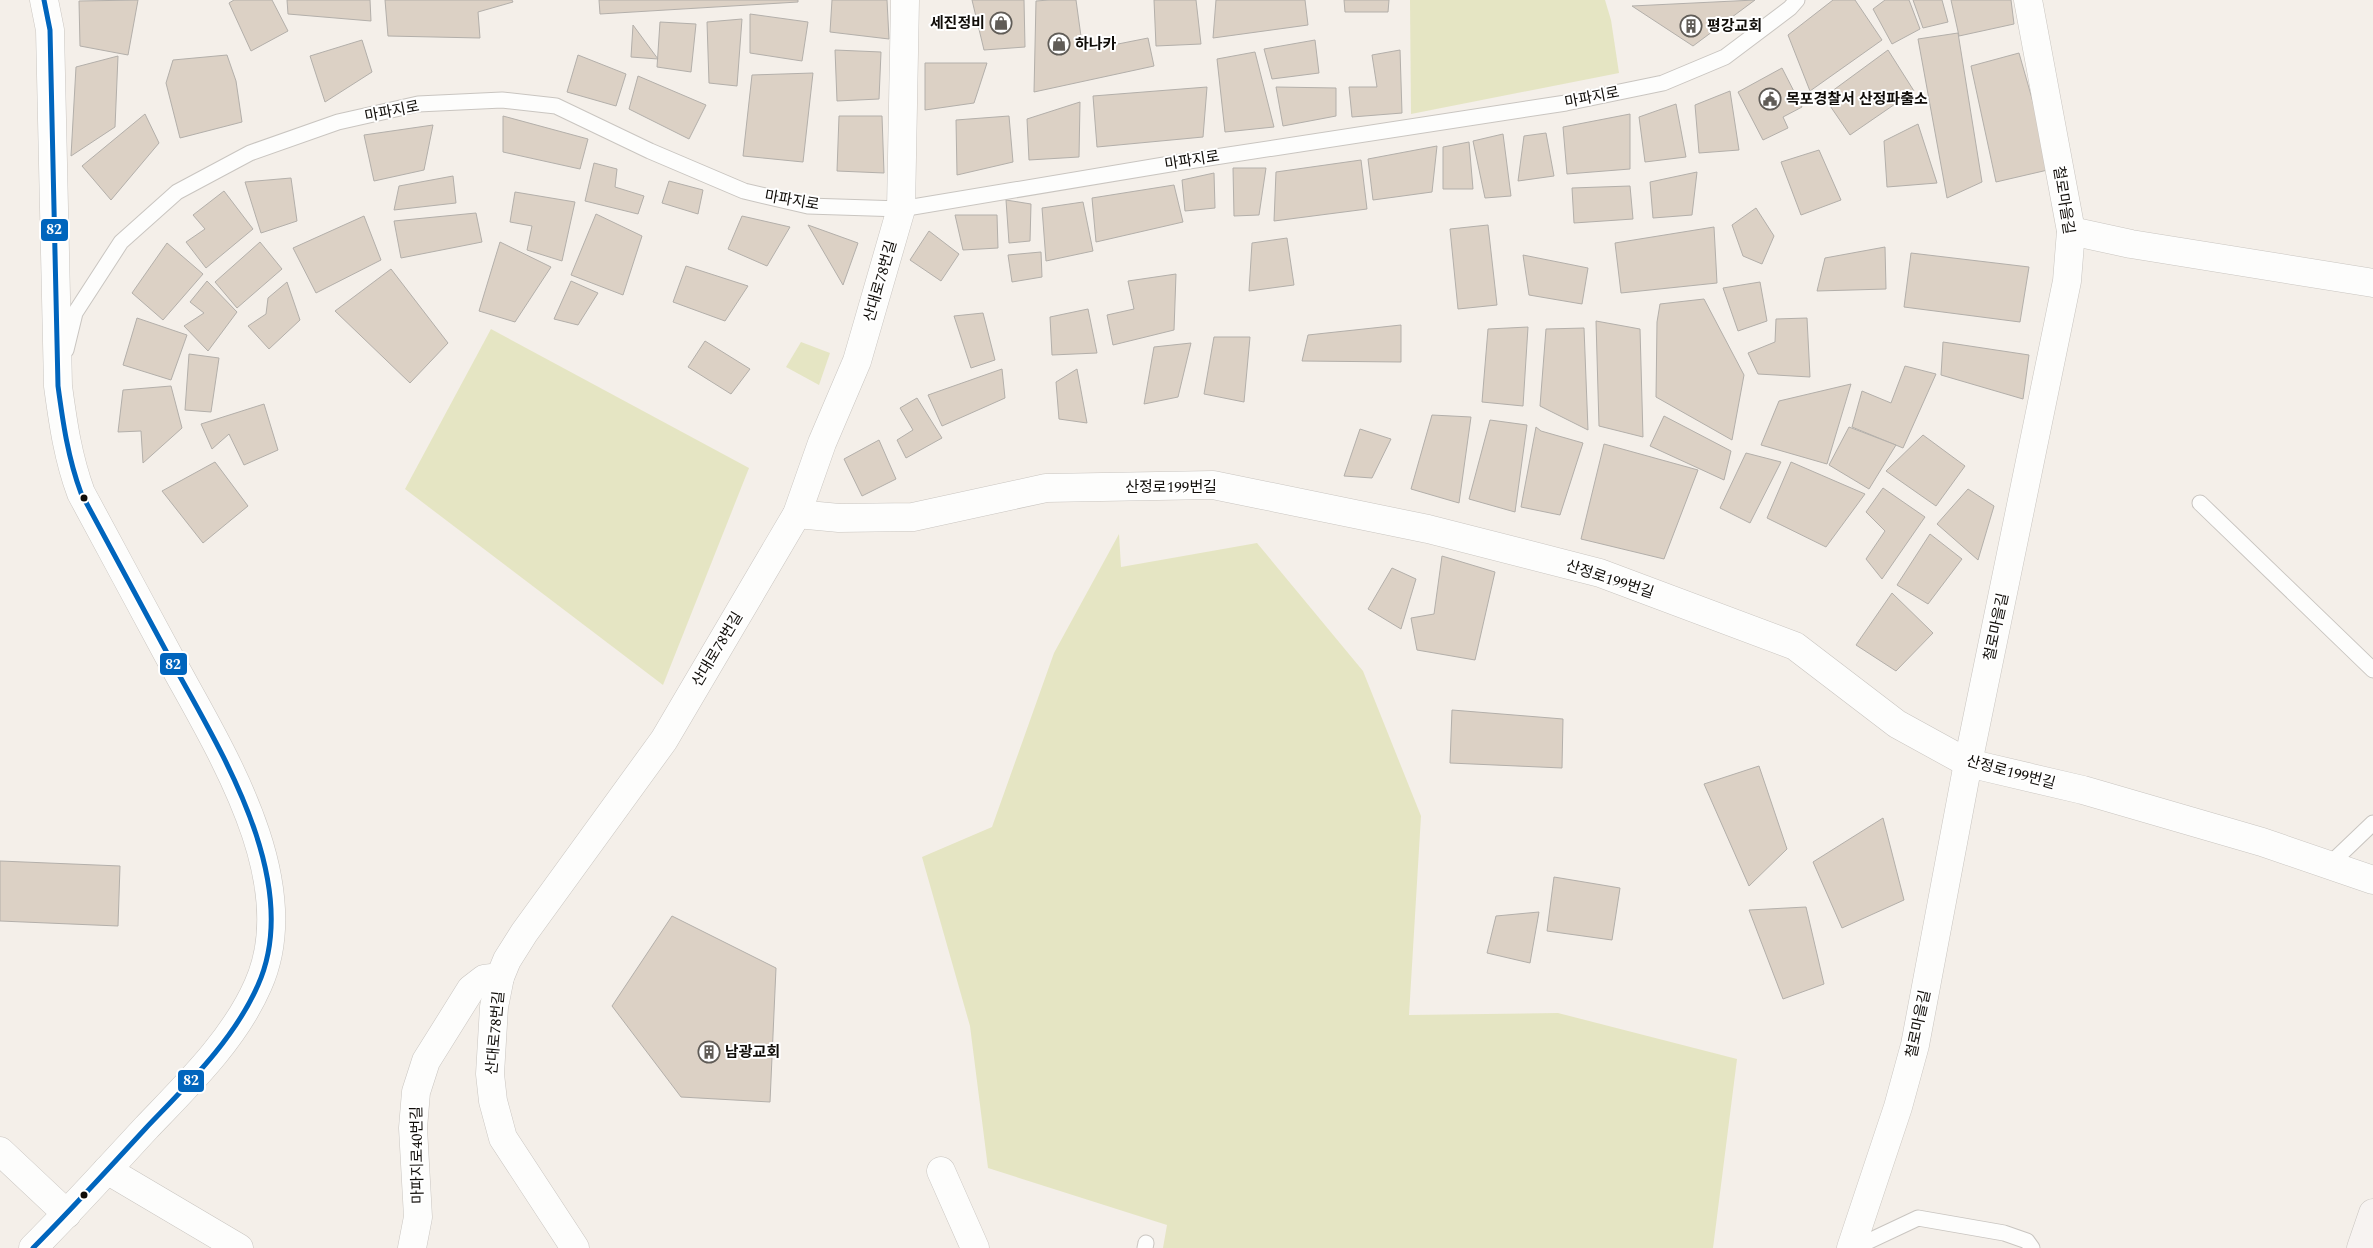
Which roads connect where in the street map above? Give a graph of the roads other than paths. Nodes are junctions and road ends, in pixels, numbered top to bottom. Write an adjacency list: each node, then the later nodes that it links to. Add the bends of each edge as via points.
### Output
1 (44, 0): 8 (street, via 50,30)
2 (905, 0): 5 (street, 산대로78번길)
3 (1796, 0): 5 (lane, 마파지로, via 1790,8 1724,57 1664,83 1566,103)
4 (2028, 0): 6 (street, 철로마을길)
5 (901, 209): 8 (lane, 마파지로, via 808,206 744,191 556,106 502,100 409,106 338,122 250,153 177,192 121,242 75,313); 10 (street, 산대로78번길, via 857,360)
6 (2072, 231): 7 (street, via 2130,244); 12 (street, 철로마을길, via 2067,281)
7 (2373, 283)
8 (58, 386): 18 (street, 마파지로, via 64,437 81,493 238,783 259,840 271,911 270,947 258,985 236,1025 191,1081)
9 (2200, 503): 11 (lane)
10 (796, 514): 12 (street, 산정로199번길, via 838,518 913,517 1046,488 1213,485 1428,529 1600,573 1795,646 1897,724); 16 (street, 산대로78번길, via 664,740 524,933)
11 (2373, 670)
12 (1968, 763): 14 (street, 산정로199번길, via 2083,790); 22 (street, 철로마을길, via 1915,1045)
13 (2373, 823): 14 (lane)
14 (2329, 865): 15 (street, 산정로199번길)
15 (2373, 880)
16 (500, 977): 25 (street, 마파지로40번길, via 484,979 471,989 426,1061 421,1076 416,1092 414,1128 418,1217); 26 (street, 산대로78번길, via 494,1008 490,1074 503,1138)
17 (0, 1151): 21 (street)
18 (107, 1170): 21 (street, 마파지로); 24 (street)
19 (941, 1171): 27 (street)
20 (2373, 1213): 29 (street)
21 (67, 1214): 23 (street, 마파지로)
22 (1852, 1246): 28 (lane, via 1918,1218 2004,1232 2026,1241)
23 (34, 1248)
24 (239, 1248)
25 (412, 1248)
26 (575, 1248)
27 (976, 1248)
28 (2032, 1248)
29 (2361, 1248)

